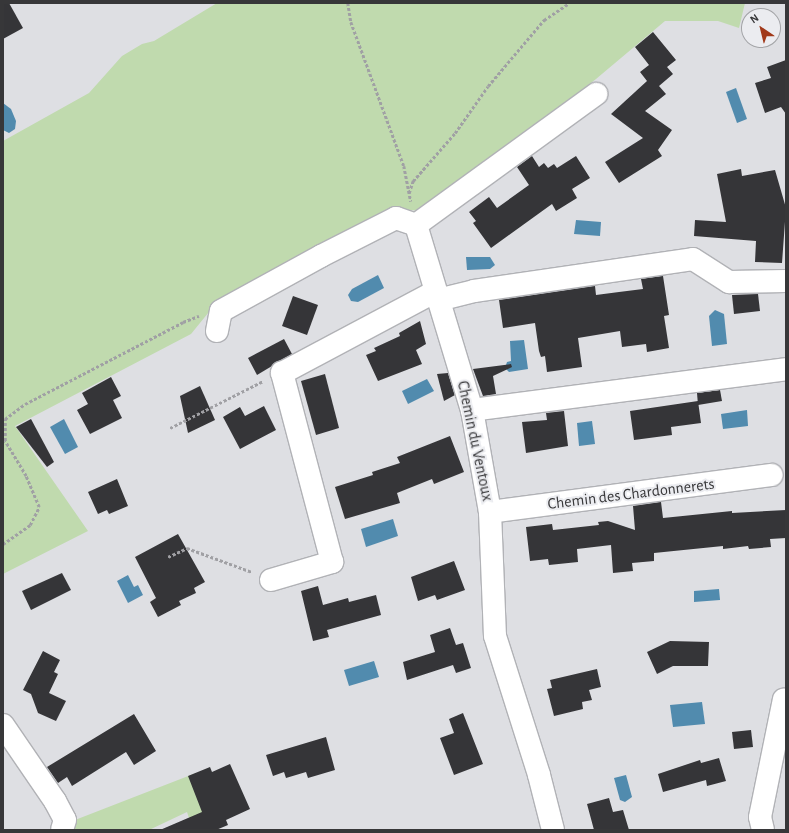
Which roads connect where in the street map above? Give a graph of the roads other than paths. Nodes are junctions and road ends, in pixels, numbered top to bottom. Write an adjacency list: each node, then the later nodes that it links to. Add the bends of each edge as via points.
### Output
1 (596, 94): 2 (street)
2 (416, 225): 4 (street, Chemin du Ventoux); 5 (street, via 396,218)
3 (786, 281): 4 (street, via 729,282 693,259)
4 (437, 296): 7 (street, Chemin du Ventoux); 10 (street, via 282,373 332,562)
5 (219, 321)
6 (786, 369): 7 (street)
7 (472, 410): 9 (street, Chemin du Ventoux)
8 (772, 475): 9 (street, Chemin des Chardonnerets)
9 (490, 512): 14 (street, Chemin du Ventoux, via 495,636 539,775)
10 (271, 580)
11 (784, 698): 15 (street, via 760,817)
12 (3, 725): 13 (street, via 55,801 65,820)
13 (62, 830)
14 (553, 830)
15 (763, 830)

